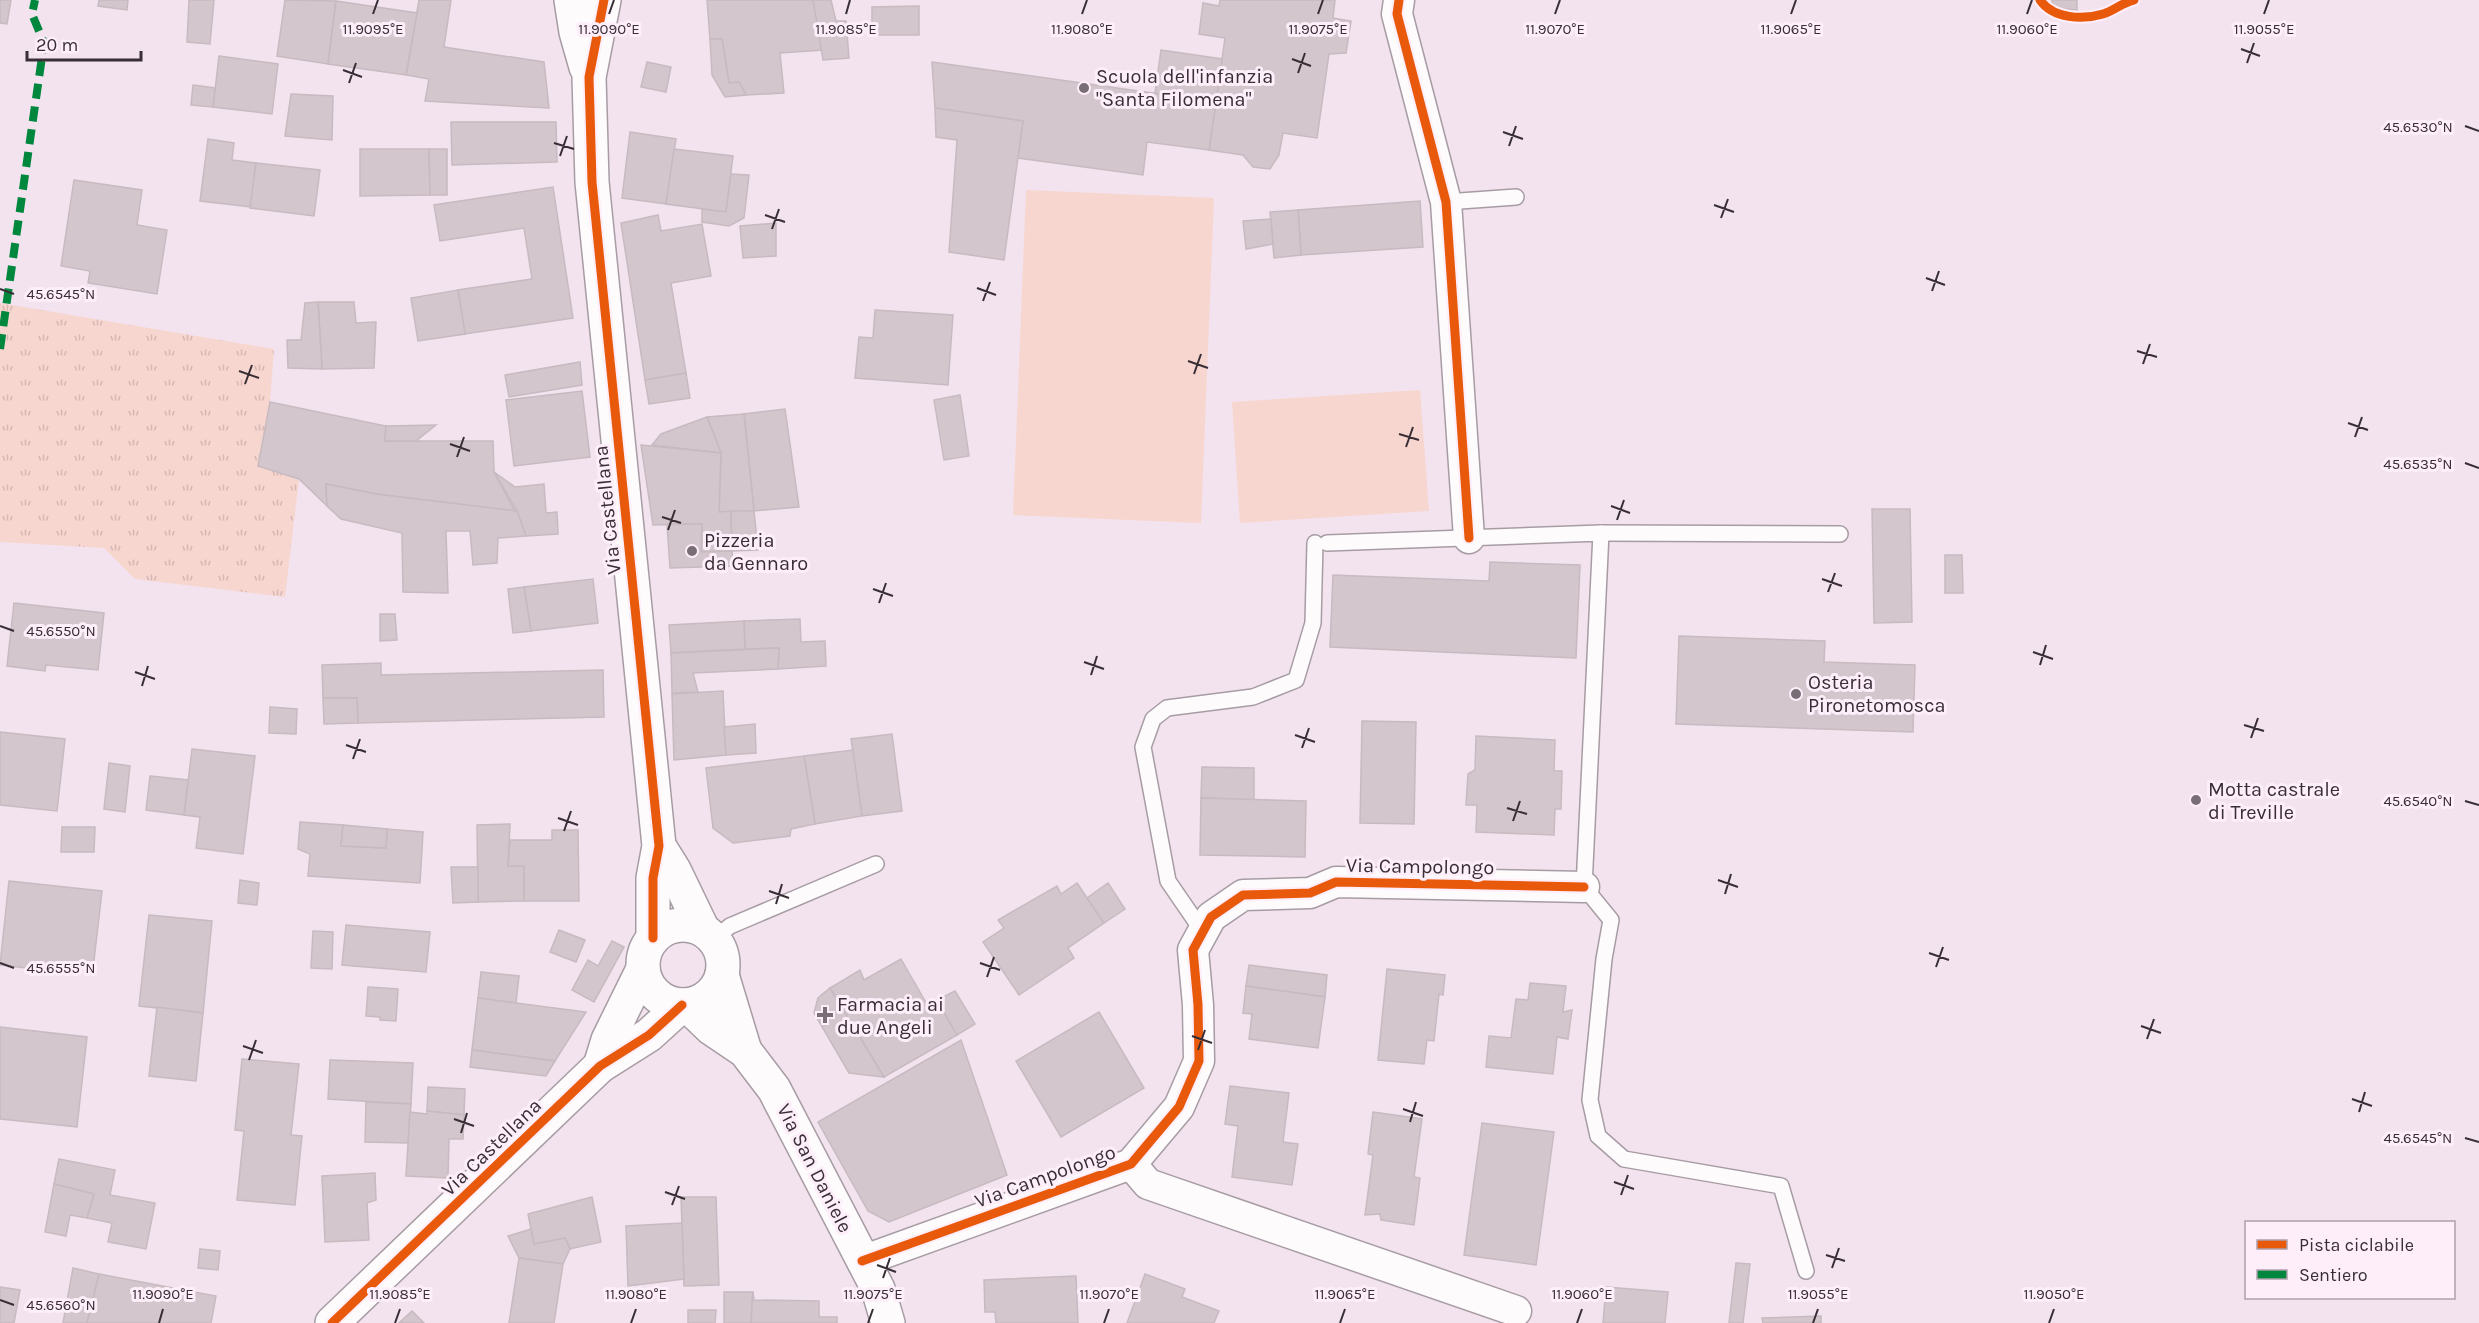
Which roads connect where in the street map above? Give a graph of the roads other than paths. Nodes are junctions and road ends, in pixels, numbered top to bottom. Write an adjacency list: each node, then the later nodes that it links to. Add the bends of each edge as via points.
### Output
1 (572, 0): 4 (street)
2 (603, 0): 4 (street)
3 (1400, 0): 6 (street, via 1397,14)
4 (589, 77): 10 (street, Via Castellana, via 592,182)
5 (1516, 197): 6 (lane)
6 (1446, 202): 9 (street)
7 (1601, 533): 8 (lane); 9 (lane); 12 (lane)
8 (1840, 534)
9 (1469, 538): 13 (lane, via 1321,543 1312,623 1296,680 1253,697 1167,708 1153,719 1143,747 1168,881)
10 (659, 846): 14 (street, Via Castellana); 15 (street, Via Castellana)
11 (876, 864): 14 (lane)
12 (1584, 887): 13 (street, Via Campolongo, via 1336,882 1310,893 1243,895 1211,917); 22 (lane, via 1611,920 1590,1100 1598,1136 1624,1159 1780,1186)
13 (1203, 932): 20 (street, Via Campolongo, via 1193,950 1199,1061 1179,1107)
14 (708, 934): 15 (street, via 681,924 668,927); 16 (street, via 723,956)
15 (648, 954): 17 (street, via 646,982 664,1000); 19 (street, Via Castellana)
16 (722, 975): 17 (street, via 711,995); 18 (street, Via San Daniele)
17 (685, 1005): 18 (street, Via San Daniele); 19 (street, Via Castellana, via 649,1035)
18 (745, 1052): 21 (street, Via San Daniele, via 774,1089)
19 (600, 1066): 25 (street, Via Castellana)
20 (1131, 1164): 21 (street, Via Campolongo); 24 (street, Via Campolongo, via 1148,1184)
21 (862, 1260): 23 (street, Via San Daniele)
22 (1806, 1270)
23 (878, 1289): 26 (street, Via San Daniele); 27 (street, Via San Daniele)
24 (1516, 1311)
25 (332, 1323)
26 (888, 1323)
27 (906, 1323)

